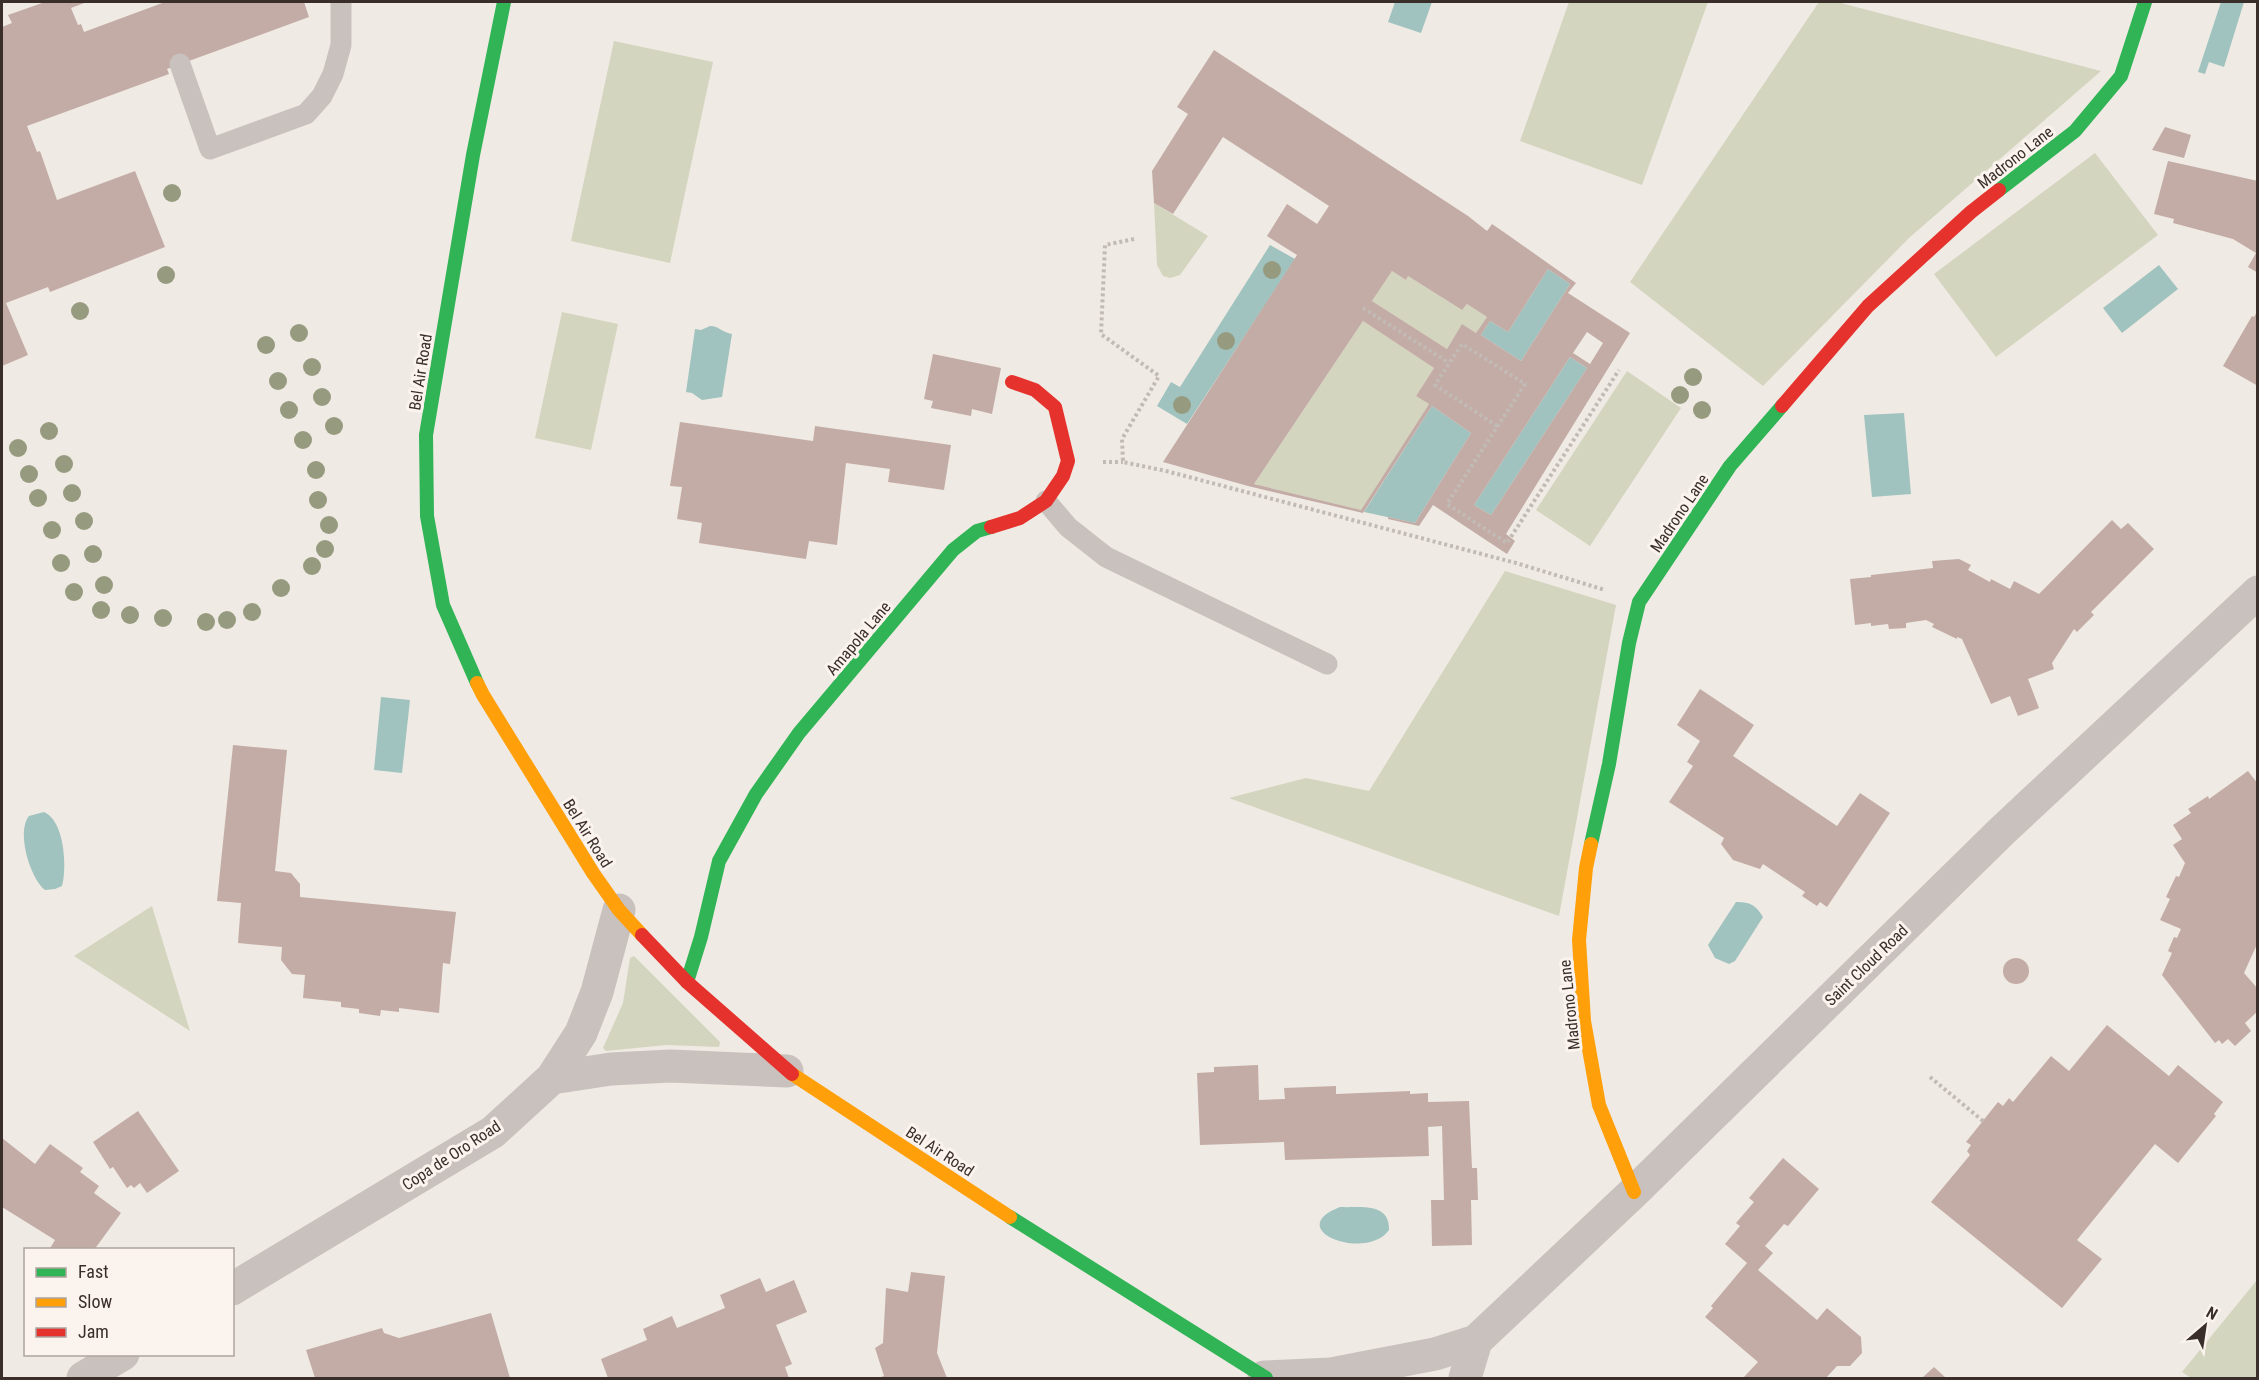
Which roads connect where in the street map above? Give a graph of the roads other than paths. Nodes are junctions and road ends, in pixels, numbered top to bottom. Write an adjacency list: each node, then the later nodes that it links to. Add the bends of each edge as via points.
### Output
1 (341, 2): 4 (lane, via 341,45 333,74 322,96 306,114 210,149)
2 (504, 2): 9 (street, Bel Air Road, via 473,155 426,435 427,516 443,605 483,695)
3 (2145, 2): 13 (street, Madrono Lane, via 2121,76 2114,85 2075,131 1971,212 1868,306 1730,466 1640,602 1586,868 1579,940 1584,1021 1599,1105)
4 (180, 64)
5 (1012, 382): 6 (street, Amapola Lane, via 1035,390 1055,407 1063,434 1068,461)
6 (1046, 501): 8 (lane, via 1068,526 1106,557); 10 (street, Amapola Lane, via 1020,518 977,531 953,550 799,733 756,794 719,861)
7 (2258, 592): 13 (street, Saint Cloud Road, via 2002,831)
8 (1327, 664)
9 (619, 910): 10 (street, Bel Air Road); 12 (street, Copa de Oro Road, via 597,992 581,1033)
10 (687, 982): 11 (street, Bel Air Road)
11 (787, 1071): 12 (street, via 671,1066 611,1069); 18 (street, Bel Air Road)
12 (552, 1078): 14 (street, Copa de Oro Road, via 493,1132)
13 (1634, 1192): 15 (street, Saint Cloud Road)
14 (234, 1288)
15 (1476, 1341): 18 (street, Saint Cloud Road, via 1435,1354 1331,1374); 19 (street)
16 (120, 1356): 17 (street)
17 (83, 1378)
18 (1265, 1378)
19 (1465, 1378)

